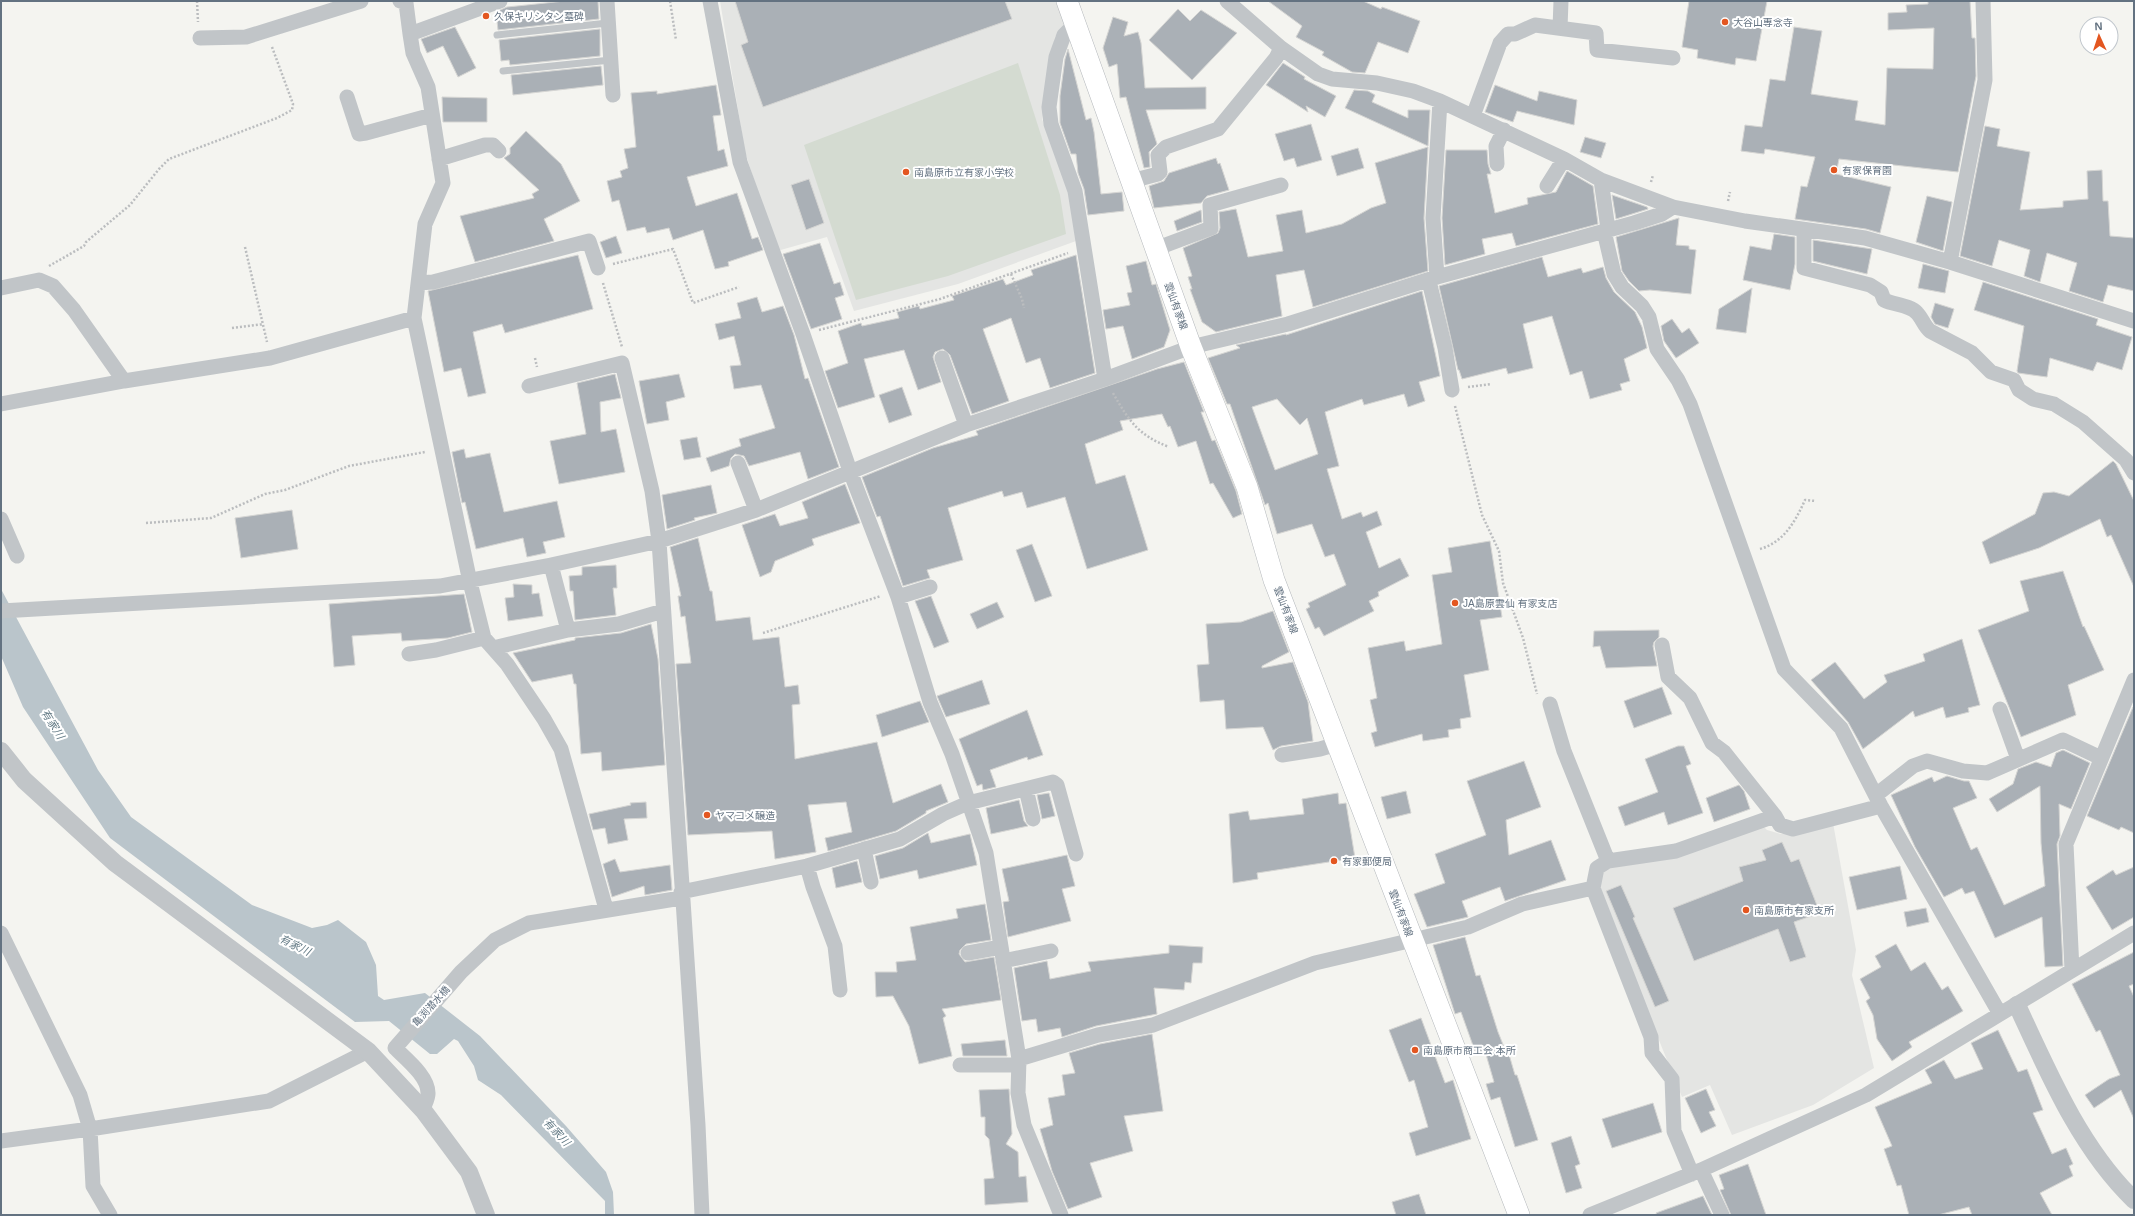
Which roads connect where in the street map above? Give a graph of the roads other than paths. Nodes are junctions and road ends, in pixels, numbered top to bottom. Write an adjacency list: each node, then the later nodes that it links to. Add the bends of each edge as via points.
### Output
1 (362, 1): 15 (street, via 246,37)
2 (400, 1): 13 (street, via 406,3)
3 (500, 1): 13 (street)
4 (607, 1): 10 (street)
5 (710, 1): 54 (street, via 740,162)
6 (1066, 1): 11 (main road, 雲仙有家線)
7 (1227, 1): 16 (street)
8 (1561, 1): 12 (street)
9 (1983, 1): 38 (street, via 1985,80)
10 (608, 23): 14 (lane); 18 (street)
11 (1074, 25): 31 (main road, 雲仙有家線); 47 (street, via 1064,35 1056,57 1049,107 1050,124 1074,191)
12 (1560, 28): 17 (street, via 1596,34 1597,50); 24 (street, via 1535,25 1515,34 1508,34 1500,43)
13 (410, 34): 23 (street, via 413,53 428,88)
14 (497, 34)
15 (200, 38)
16 (1281, 48): 22 (street, via 1318,74 1332,79 1377,83 1413,91); 31 (street, via 1276,58 1218,129 1166,147 1158,155 1158,174)
17 (1673, 58)
18 (611, 60): 19 (lane); 20 (street)
19 (502, 71)
20 (613, 95)
21 (347, 97): 23 (street, via 359,134)
22 (1440, 101): 24 (street); 40 (street, via 1433,218)
23 (432, 115): 28 (street)
24 (1473, 116): 25 (street)
25 (1504, 130): 27 (street); 29 (street, via 1496,146)
26 (499, 151): 28 (street, via 493,145 485,144)
27 (1564, 159): 30 (street); 33 (street)
28 (439, 160): 41 (street, via 443,183 425,224)
29 (1497, 164)
30 (1601, 180): 34 (street); 35 (street)
31 (1131, 181): 37 (main road, 雲仙有家線)
32 (1281, 186): 37 (street, via 1210,205 1211,228)
33 (1547, 186)
34 (1673, 207): 35 (street, via 1662,214); 36 (street)
35 (1606, 230): 40 (street); 79 (street, via 1614,274 1622,287 1649,317 1656,349 1678,380 1690,404 1784,669 1841,728)
36 (1804, 230): 38 (street, via 1865,238); 55 (street, via 1804,268 1870,285 1881,292 1884,300 1914,310 1930,331 1972,353 1991,372 2009,377 2014,380 2019,390 2034,399 2054,404 2083,422 2126,460)
37 (1156, 249): 45 (main road, 雲仙有家線)
38 (1950, 262): 44 (street)
39 (598, 268): 41 (street, via 588,241 433,282)
40 (1433, 279): 45 (street, via 1288,324); 50 (street)
41 (418, 283): 43 (street)
42 (1, 288): 48 (street, via 39,280 53,286 69,304)
43 (414, 318): 48 (street, via 270,358); 61 (street)
44 (2134, 321)
45 (1191, 347): 47 (street); 73 (main road, 雲仙有家線, via 1248,487 1274,580)
46 (942, 358): 52 (street)
47 (1105, 379): 52 (street)
48 (124, 381): 51 (street)
49 (529, 386): 58 (street, via 622,363 652,491)
50 (1452, 390)
51 (1, 404)
52 (966, 425): 54 (street)
53 (738, 463): 56 (street)
54 (850, 471): 56 (street); 63 (street)
55 (2134, 473)
56 (756, 510): 58 (street)
57 (1, 520): 59 (street)
58 (659, 540): 60 (street); 65 (street)
59 (18, 556)
60 (551, 565): 61 (street); 66 (street)
61 (470, 582): 64 (street); 67 (street)
62 (930, 587): 63 (street)
63 (896, 594): 80 (street, via 930,702 952,754)
64 (1, 611)
65 (663, 611): 66 (street, via 619,624); 89 (street)
66 (568, 630): 67 (street)
67 (488, 643): 69 (street); 90 (street, via 524,688 561,749)
68 (1662, 645): 81 (street, via 1668,678 1690,698 1712,743 1724,752)
69 (409, 654)
70 (2134, 680): 76 (street)
71 (1550, 704): 85 (street, via 1564,751)
72 (2000, 709): 77 (street)
73 (1337, 744): 75 (street); 93 (main road, 雲仙有家線)
74 (1, 751): 101 (street, via 24,780 115,863)
75 (1282, 755)
76 (2101, 758): 77 (street, via 2063,740); 97 (street, via 2066,844)
77 (2018, 759): 79 (street, via 1987,773 1963,771 1927,761 1913,766)
78 (1026, 789): 80 (street, 亀渕潜水橋); 82 (street); 84 (street, 亀渕潜水橋, via 1053,782 1057,785)
79 (1879, 801): 81 (street, via 1793,829 1780,825); 100 (street)
80 (968, 804): 83 (street, 亀渕潜水橋, via 943,814 900,839); 96 (street, via 986,853)
81 (1775, 816): 85 (street, via 1676,851)
82 (1033, 819)
83 (864, 849): 86 (street, 亀渕潜水橋); 87 (street)
84 (1076, 854)
85 (1608, 861): 88 (street, via 1596,868)
86 (807, 866): 89 (street, 亀渕潜水橋); 98 (street, via 836,946)
87 (872, 882)
88 (1593, 888): 93 (street, via 1522,904 1468,926); 107 (street, via 1651,1037 1652,1053 1672,1079 1674,1131)
89 (681, 895): 90 (street, 亀渕潜水橋); 111 (street)
90 (606, 909): 104 (street, 亀渕潜水橋, via 529,923 495,940 461,972 395,1048 427,1086 428,1095)
91 (1, 933): 105 (street, via 80,1096)
92 (2134, 933): 97 (street)
93 (1412, 940): 102 (street, via 1315,964 1153,1025 1098,1036); 113 (main road, 雲仙有家線)
94 (1051, 951): 96 (street)
95 (968, 953): 96 (street)
96 (1002, 954): 102 (street)
97 (2072, 970): 99 (street)
98 (840, 990)
99 (2017, 1005): 100 (street); 108 (street, via 2080,1133)
100 (2000, 1014): 107 (street, via 1866,1095)
101 (368, 1051): 104 (street); 105 (street, via 269,1101)
102 (1019, 1062): 103 (street); 112 (street, via 1018,1093 1024,1124)
103 (960, 1065)
104 (423, 1110): 110 (street, via 468,1172)
105 (90, 1130): 106 (street); 109 (street, via 93,1186)
106 (1, 1141)
107 (1697, 1172): 114 (street); 115 (street)
108 (2132, 1194)
109 (110, 1215)
110 (486, 1215)
111 (702, 1215)
112 (1061, 1215)
113 (1519, 1215)
114 (1590, 1215)
115 (1722, 1215)

